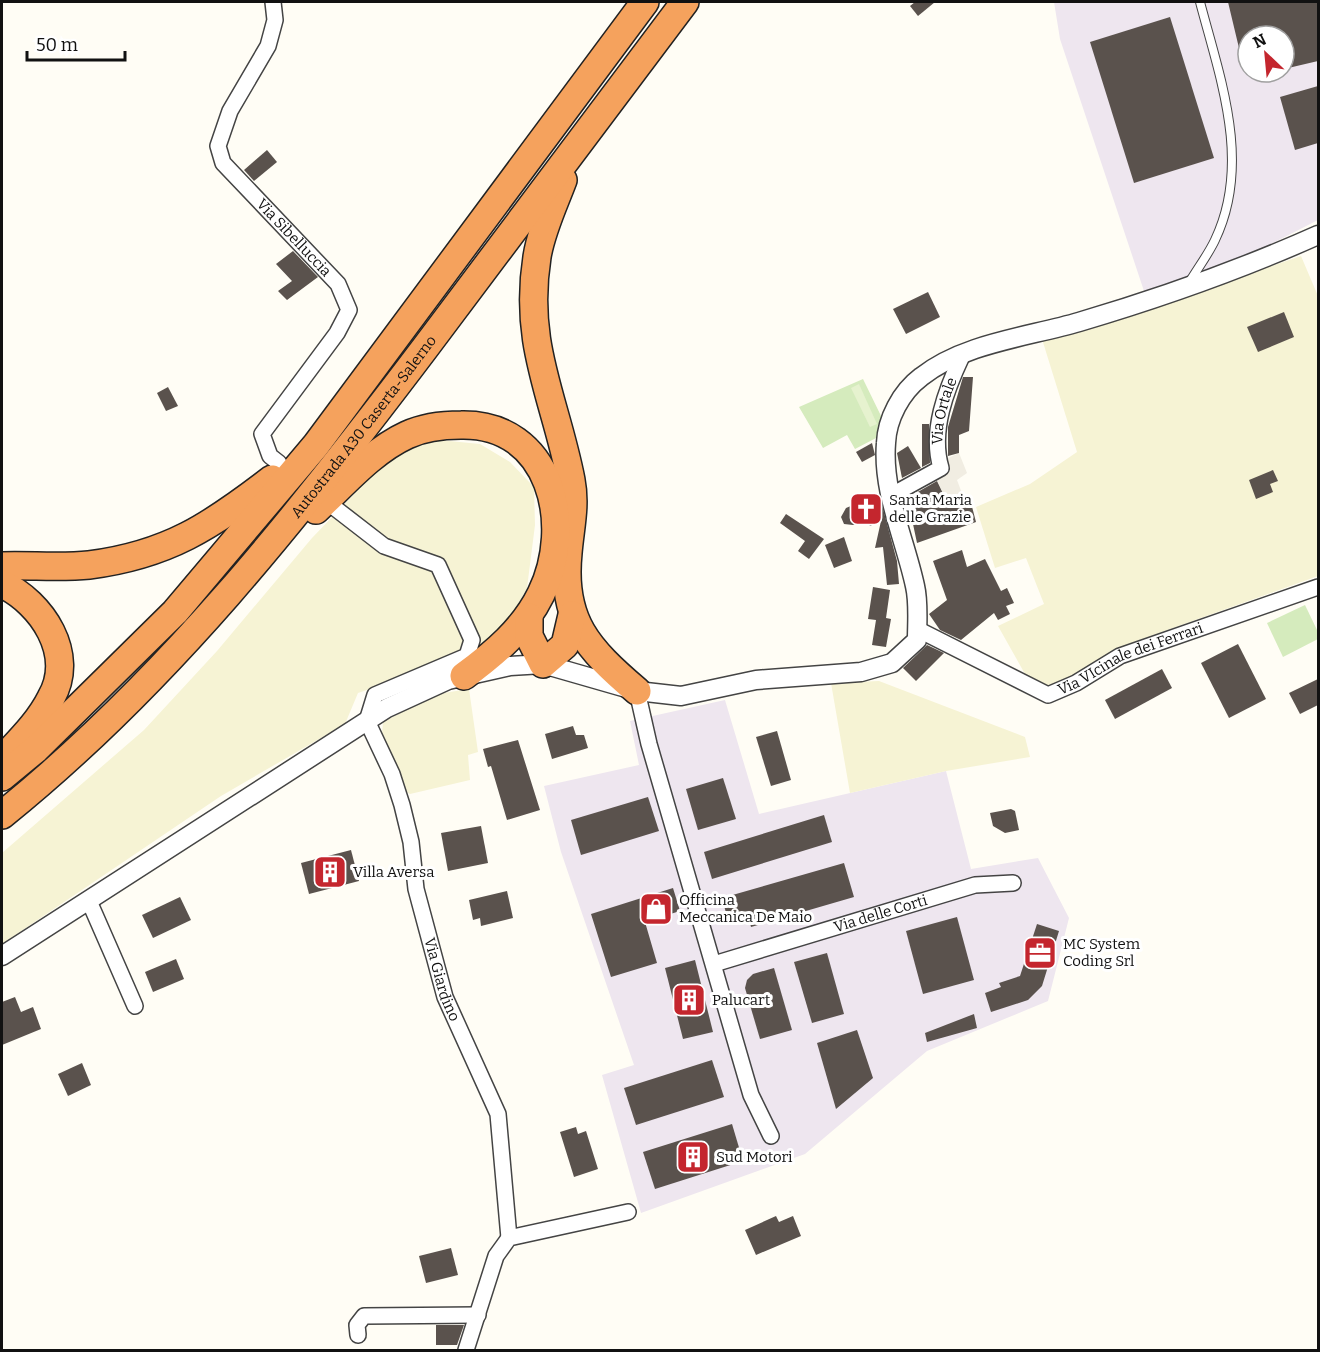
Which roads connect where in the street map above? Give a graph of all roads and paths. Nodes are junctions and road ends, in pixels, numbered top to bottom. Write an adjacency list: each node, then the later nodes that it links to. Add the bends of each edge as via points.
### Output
1 (273, 2): 10 (street, Via Sibelluccia, via 275,20 268,46 230,111 218,146 223,163 338,284 349,310 337,333 262,434 270,456)
2 (645, 2): 9 (highway, Autostrada A30 Caserta-Salerno)
3 (685, 2): 5 (highway, Autostrada A30 Caserta-Salerno)
4 (1200, 2): 7 (lane, via 1230,118 1233,162 1229,201 1215,240)
5 (571, 156): 14 (highway, Autostrada A30 Caserta-Salerno, via 352,445); 17 (highway, via 537,254 532,317 539,361 574,500 566,575)
6 (1318, 235): 7 (street)
7 (1188, 284): 8 (street)
8 (962, 356): 11 (street, Via Ortale, via 940,419 937,440 941,468); 11 (street, via 920,377 901,399 890,421 886,463)
9 (316, 445): 13 (highway, via 228,513 175,544 125,559 86,565); 25 (highway, Autostrada A30 Caserta-Salerno, via 175,612 36,749)
10 (279, 463)
11 (892, 495): 19 (street, via 916,588)
12 (331, 505): 23 (street, via 384,546 438,565 472,640 467,656 375,695)
13 (2, 566)
14 (244, 576): 18 (highway, via 386,447 426,428 474,424 497,430 520,443 538,463 552,489 556,512 553,560); 26 (highway, Autostrada A30 Caserta-Salerno, via 140,690)
15 (2, 584): 24 (highway, via 37,609 50,627 61,661 53,696 35,724)
16 (1318, 587): 19 (street, Via VIcinale dei Ferrari, via 1120,656 1048,695)
17 (572, 615): 20 (highway, via 565,645); 22 (highway, via 584,639 602,661)
18 (529, 617): 20 (highway, via 529,636); 21 (highway, via 490,657)
19 (917, 629): 22 (street, via 917,640 892,663 861,672 765,679 681,696)
20 (543, 664): 21 (street); 22 (street)
21 (464, 676): 23 (street, via 412,694)
22 (637, 691): 30 (street)
23 (367, 721): 28 (street); 34 (street, Via Giardino, via 402,805 416,889 445,997 498,1114)
24 (2, 760)
25 (2, 777)
26 (2, 815)
27 (1013, 883): 30 (street, Via delle Corti, via 975,885)
28 (89, 900): 29 (street); 31 (street)
29 (2, 956)
30 (714, 964): 32 (street, via 751,1095)
31 (135, 1006)
32 (771, 1136)
33 (628, 1212): 34 (street)
34 (509, 1238): 35 (street, via 496,1256)
35 (477, 1315): 36 (street, via 364,1316 357,1325); 37 (street)
36 (358, 1335)
37 (466, 1350)

